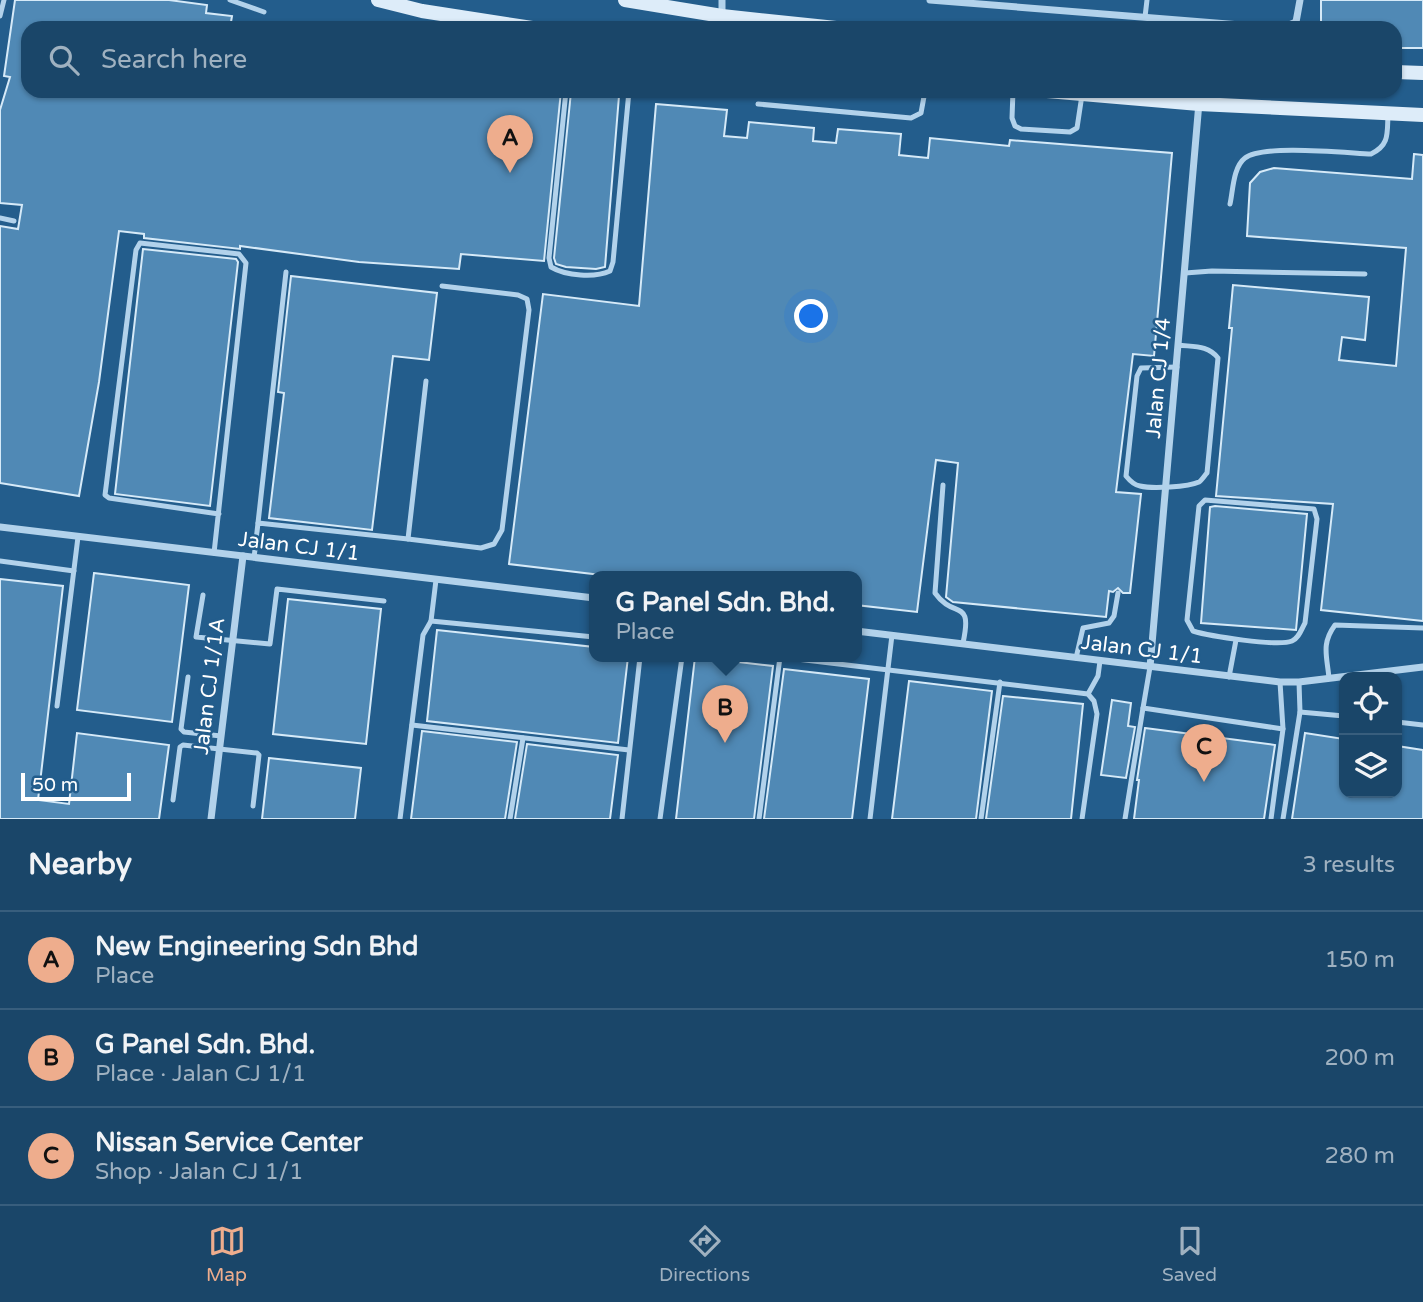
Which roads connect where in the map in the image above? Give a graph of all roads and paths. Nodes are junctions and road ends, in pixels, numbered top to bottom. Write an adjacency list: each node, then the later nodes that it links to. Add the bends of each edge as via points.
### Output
1 (4, 0): 11 (lane)
2 (230, 0): 10 (lane)
3 (379, 0): 14 (street)
4 (625, 0): 12 (street)
5 (722, 0): 12 (street)
6 (930, 0): 9 (street)
7 (1147, 0): 13 (lane)
8 (1300, 0): 17 (street)
9 (1008, 4): 13 (street)
10 (264, 12)
11 (0, 16)
12 (722, 16): 15 (street)
13 (1145, 17): 16 (street)
14 (487, 21)
15 (770, 21)
16 (1194, 21)
17 (1296, 21)
18 (1402, 72): 19 (street)
19 (1423, 73)
20 (565, 98): 21 (lane, via 551,267 600,276 610,271 613,262)
21 (628, 98)
22 (924, 98): 27 (lane, via 921,113 911,118)
23 (1013, 98): 24 (lane, via 1015,126 1070,132 1080,120)
24 (1083, 98)
25 (1200, 98): 34 (street, Jalan CJ 1/4)
26 (1211, 98): 28 (street)
27 (758, 104)
28 (1388, 114): 29 (street); 30 (lane, via 1387,139 1371,154 1281,150 1244,158)
29 (1423, 115)
30 (1230, 204)
31 (0, 218): 32 (lane)
32 (14, 221)
33 (286, 272): 43 (lane)
34 (1185, 273): 35 (lane); 37 (street, Jalan CJ 1/4)
35 (1364, 274)
36 (442, 286): 46 (lane, via 527,299 502,530 494,544 481,548)
37 (1178, 345): 38 (street, Jalan CJ 1/4); 41 (lane, via 1202,347 1218,358 1207,473 1200,481)
38 (1177, 366): 41 (street, Jalan CJ 1/4); 41 (lane, via 1141,368 1137,376 1126,476 1139,486)
39 (426, 381): 46 (lane)
40 (943, 485): 64 (lane, via 935,593 963,611 968,621)
41 (1166, 487): 71 (street, Jalan CJ 1/4)
42 (219, 514): 42 (lane, via 105,495 140,243 239,254 246,263); 47 (lane)
43 (258, 523): 46 (lane); 49 (lane)
44 (0, 527): 45 (street, Jalan CJ 1/1)
45 (78, 537): 47 (street, Jalan CJ 1/1); 51 (lane)
46 (408, 539)
47 (214, 553): 48 (street, Jalan CJ 1/1)
48 (243, 556): 49 (street, Jalan CJ 1/1); 62 (street, Jalan CJ 1/1A)
49 (254, 558): 52 (street, Jalan CJ 1/1)
50 (0, 561): 51 (lane)
51 (74, 571): 81 (lane)
52 (436, 580): 55 (street, Jalan CJ 1/1); 57 (lane)
53 (1118, 593): 65 (lane, via 1109,623 1083,628)
54 (203, 596): 62 (lane, via 196,637)
55 (589, 597)
56 (384, 601): 62 (lane, via 277,589 270,644)
57 (431, 621): 61 (lane); 86 (lane, via 423,635)
58 (1423, 628): 76 (lane, via 1335,625 1325,645)
59 (862, 632): 60 (street, Jalan CJ 1/1)
60 (892, 635): 64 (street, Jalan CJ 1/1); 73 (lane)
61 (589, 637)
62 (232, 640): 89 (street, Jalan CJ 1/1A)
63 (1236, 640): 63 (lane, via 1193,631 1187,620 1199,506 1213,500 1314,509 1317,519 1305,623 1299,636 1290,642); 75 (lane)
64 (963, 643): 65 (street, Jalan CJ 1/1)
65 (1076, 658): 70 (street, Jalan CJ 1/1)
66 (639, 662): 92 (lane)
67 (681, 662): 99 (lane)
68 (779, 662): 100 (lane)
69 (825, 662): 73 (lane)
70 (1100, 662): 71 (street, Jalan CJ 1/1); 80 (lane)
71 (1150, 667): 75 (street, Jalan CJ 1/1); 82 (lane)
72 (1423, 667): 76 (street, Jalan CJ 1/1)
73 (888, 669): 77 (lane); 101 (lane)
74 (188, 677): 89 (lane, via 181,729)
75 (1229, 677): 78 (street, Jalan CJ 1/1)
76 (1329, 678): 79 (street, Jalan CJ 1/1)
77 (1000, 682): 80 (lane); 102 (lane)
78 (1280, 682): 79 (street, Jalan CJ 1/1); 88 (lane)
79 (1298, 682): 83 (lane)
80 (1088, 694): 103 (lane, via 1097,714)
81 (57, 706)
82 (1143, 708): 88 (lane); 104 (lane)
83 (1300, 712): 84 (lane); 106 (lane)
84 (1339, 716)
85 (1402, 723): 87 (lane)
86 (412, 725): 90 (lane); 96 (lane)
87 (1423, 725)
88 (1283, 729): 105 (lane)
89 (221, 736): 91 (street, Jalan CJ 1/1A)
90 (523, 738): 92 (lane); 97 (lane)
91 (219, 749): 93 (lane, via 180,747); 94 (lane, via 259,755); 95 (street, Jalan CJ 1/1A)
92 (629, 750): 98 (lane)
93 (173, 800)
94 (253, 806)
95 (211, 819)
96 (400, 819)
97 (510, 819)
98 (622, 819)
99 (660, 819)
100 (759, 819)
101 (870, 819)
102 (981, 819)
103 (1082, 819)
104 (1125, 819)
105 (1271, 819)
106 (1283, 819)

